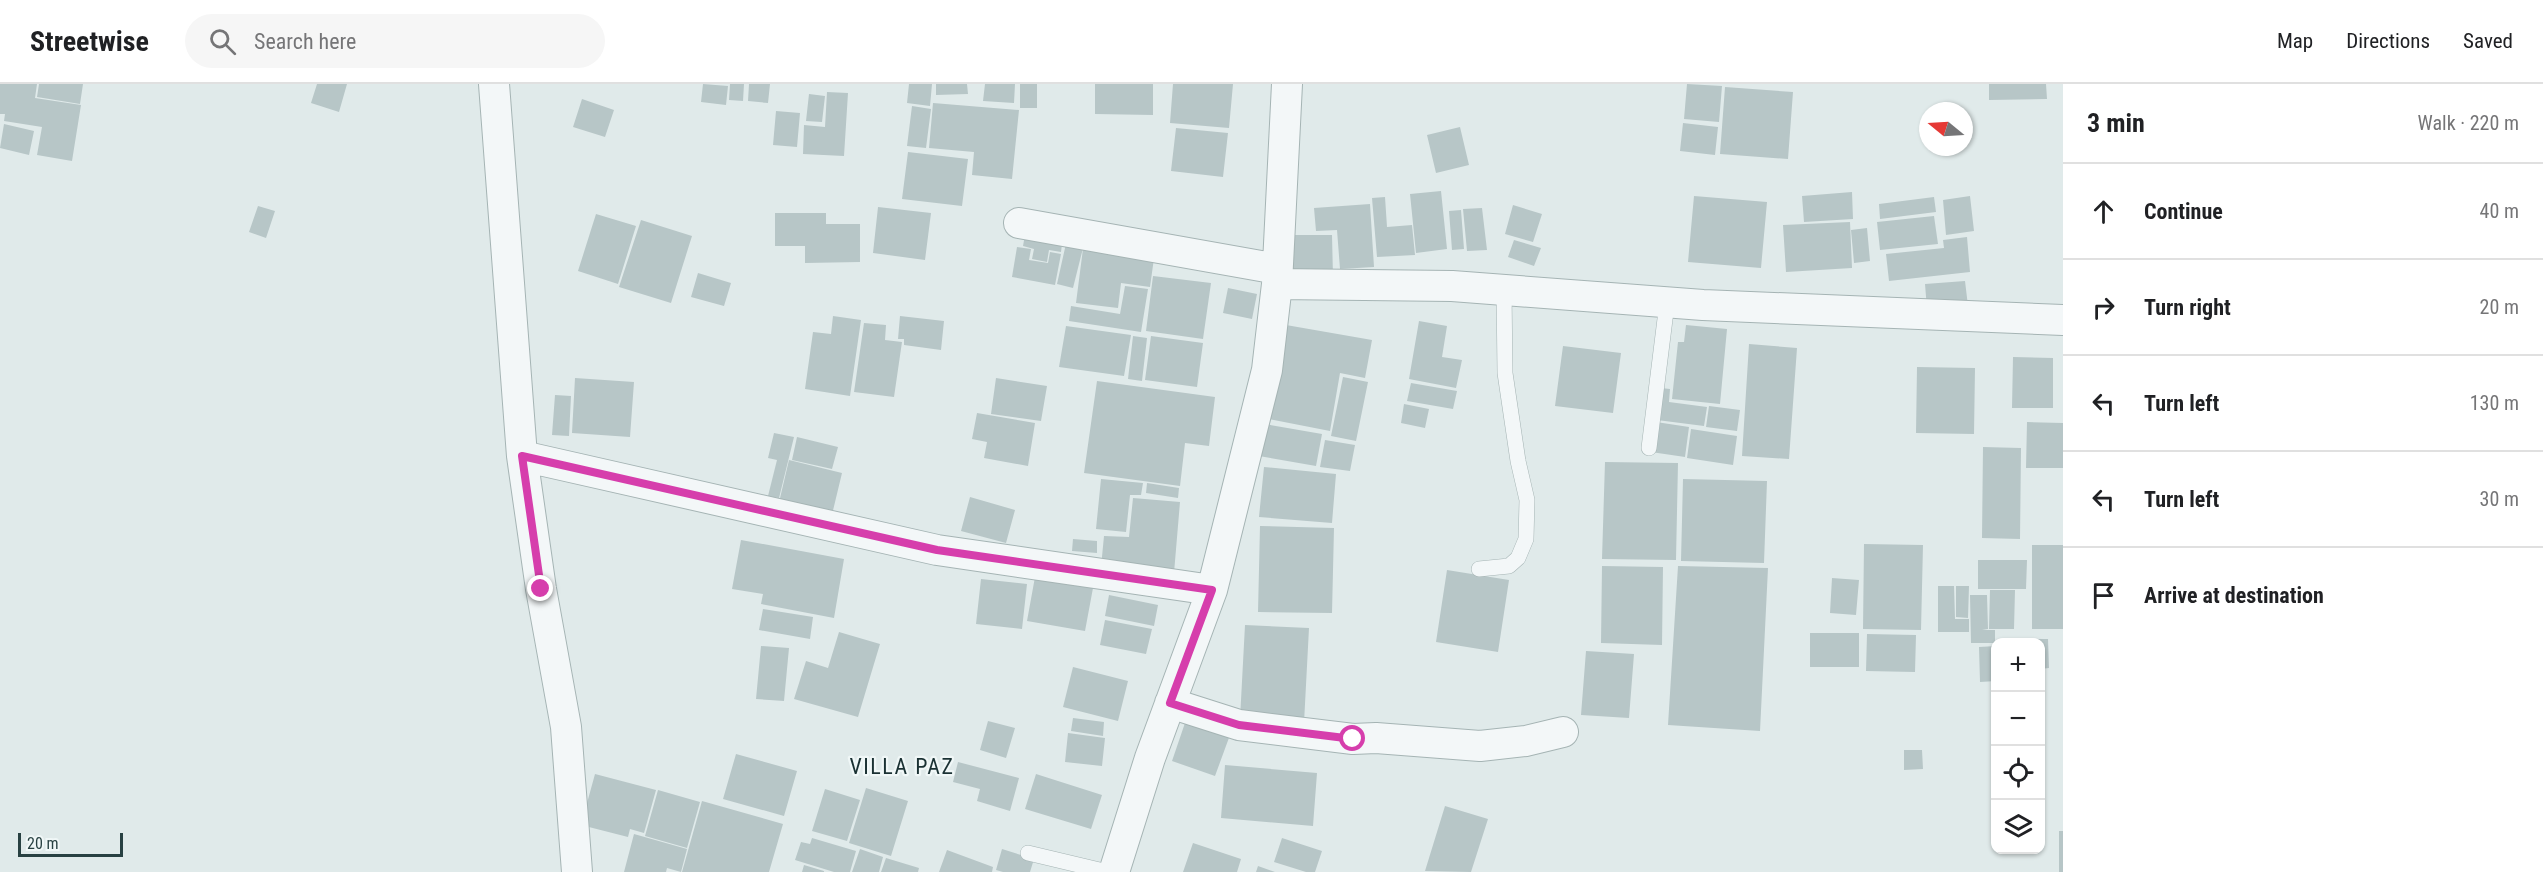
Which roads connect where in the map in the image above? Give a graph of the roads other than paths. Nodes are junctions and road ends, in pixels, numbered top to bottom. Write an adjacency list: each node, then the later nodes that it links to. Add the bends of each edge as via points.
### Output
1 (494, 84): 9 (street)
2 (1287, 84): 4 (street)
3 (1019, 223): 4 (street)
4 (1277, 277): 5 (street); 11 (street, via 1267,370)
5 (1504, 291): 6 (street); 10 (lane, via 1505,374 1527,500 1526,539 1518,558 1509,566)
6 (1667, 303): 7 (street); 8 (lane)
7 (2063, 320)
8 (1649, 448)
9 (522, 456): 11 (street, via 937,550); 15 (street, via 566,727)
10 (1479, 569)
11 (1212, 590): 12 (street)
12 (1170, 703): 13 (street, via 1239,725 1353,739 1480,746); 17 (street)
13 (1563, 732)
14 (1028, 853): 16 (lane)
15 (582, 871)
16 (1108, 872)
17 (1114, 872)

